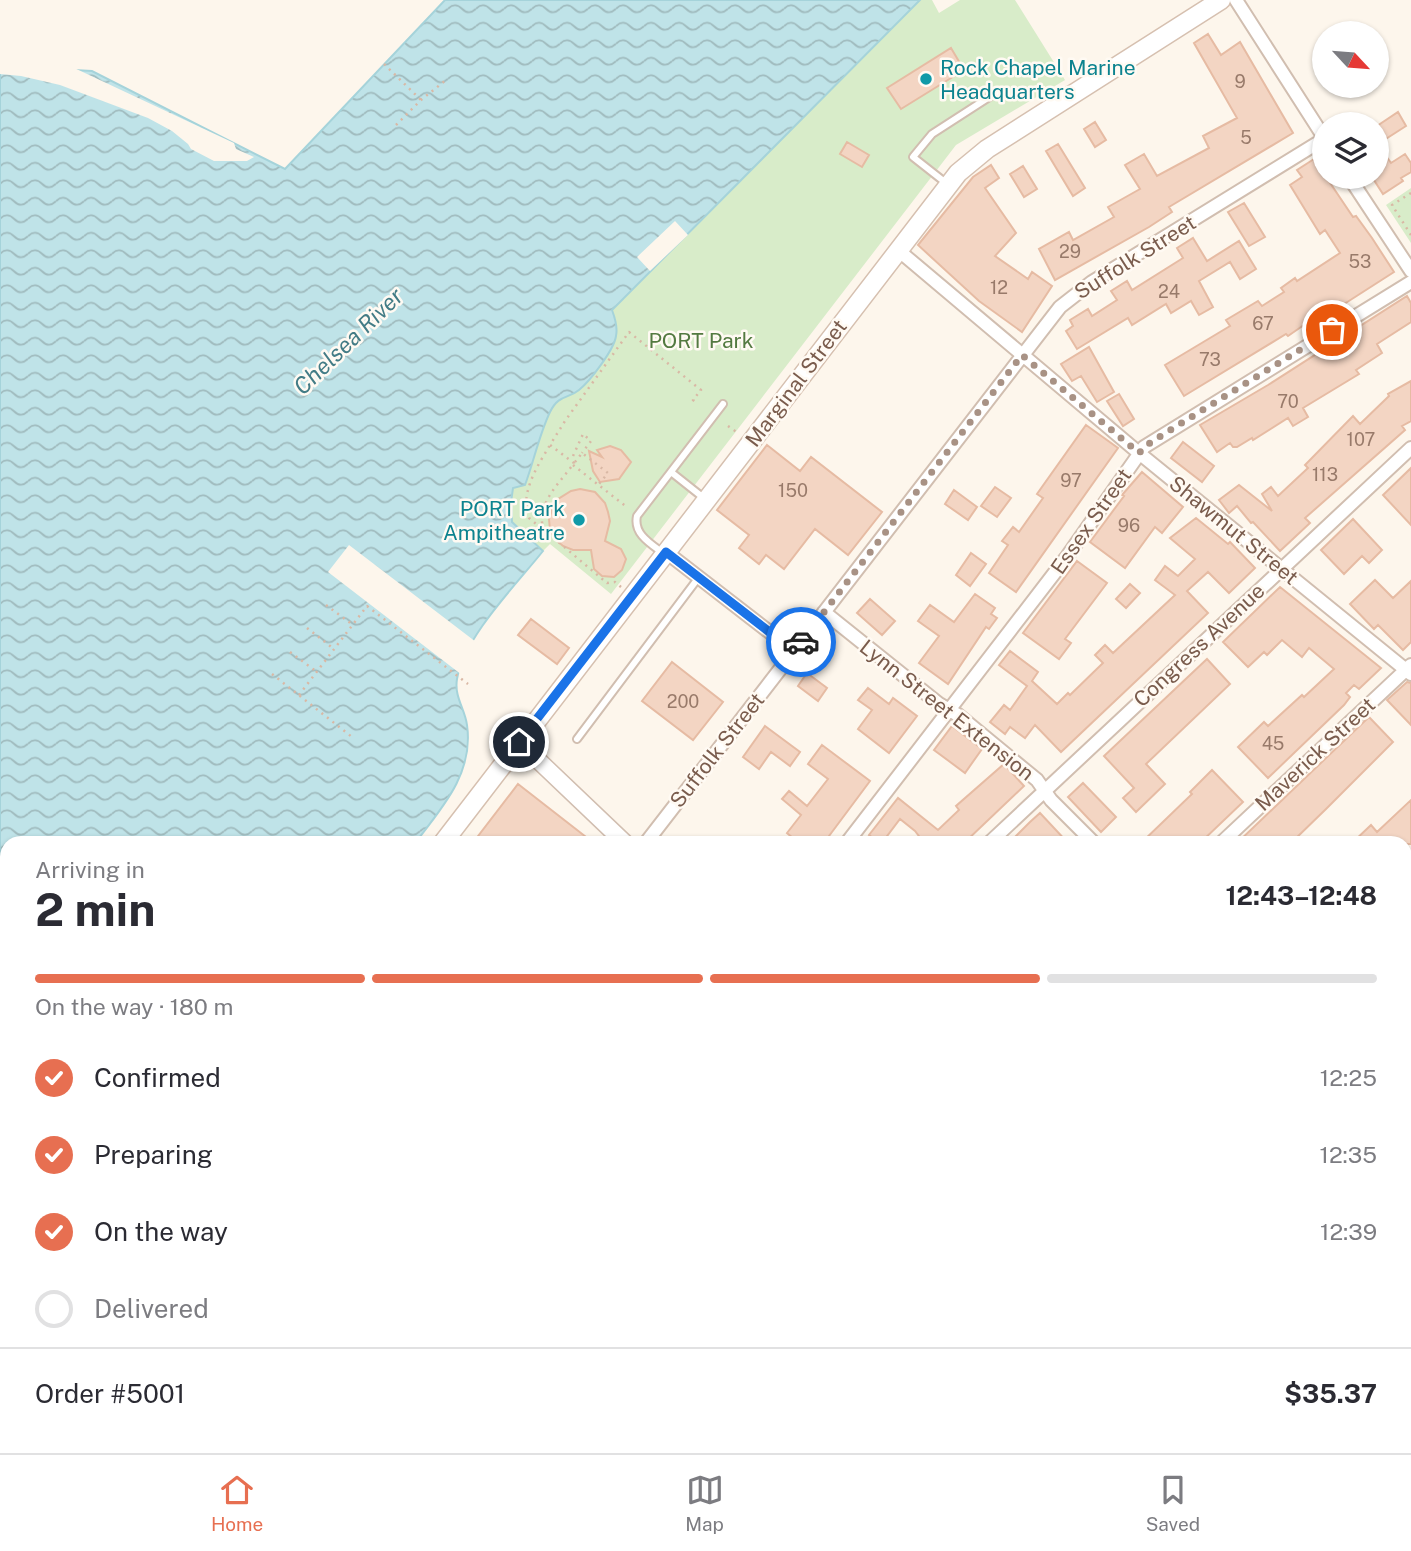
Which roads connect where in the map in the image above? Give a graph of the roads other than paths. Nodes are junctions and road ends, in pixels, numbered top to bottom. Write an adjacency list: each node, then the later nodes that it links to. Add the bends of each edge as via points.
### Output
1 (1221, 0): 6 (main road, Marginal Street, via 972,159)
2 (1236, 0): 4 (street)
3 (997, 92): 6 (lane, via 932,134 913,157)
4 (1312, 119)
5 (1312, 147): 11 (street, Suffolk Street, via 1081,289 1060,307)
6 (948, 184): 8 (main road, Marginal Street)
7 (1357, 189): 9 (street)
8 (898, 250): 11 (street, Shawmut Street); 16 (main road, Marginal Street)
9 (1411, 271)
10 (1411, 282): 14 (street, Essex Street)
11 (1022, 355): 14 (street, Shawmut Street); 20 (street, Suffolk Street)
12 (723, 404): 15 (lane)
13 (1411, 448): 18 (street, Congress Avenue)
14 (1139, 453): 18 (street, Shawmut Street); 23 (street, Essex Street, via 1066,558)
15 (671, 472): 16 (lane); 17 (lane, via 636,522 638,531)
16 (706, 500): 17 (main road, Marginal Street)
17 (665, 553): 19 (street); 25 (main road, Marginal Street)
18 (1282, 568): 22 (street, Shawmut Street); 26 (street, Congress Avenue)
19 (699, 577): 21 (street); 24 (lane)
20 (824, 612): 21 (street, Suffolk Street); 23 (street, Lynn Street Extension)
21 (794, 651): 29 (street, Suffolk Street)
22 (1409, 669): 33 (street, Maverick Street)
23 (949, 710): 26 (street, Lynn Street Extension); 30 (street, Essex Street)
24 (577, 739)
25 (519, 742): 27 (main road, Marginal Street); 28 (street)
26 (1044, 790): 31 (street, Congress Avenue); 32 (street, Lynn Street Extension)
27 (448, 836)
28 (618, 836)
29 (651, 836)
30 (852, 836)
31 (996, 836)
32 (1087, 836)
33 (1229, 836)

